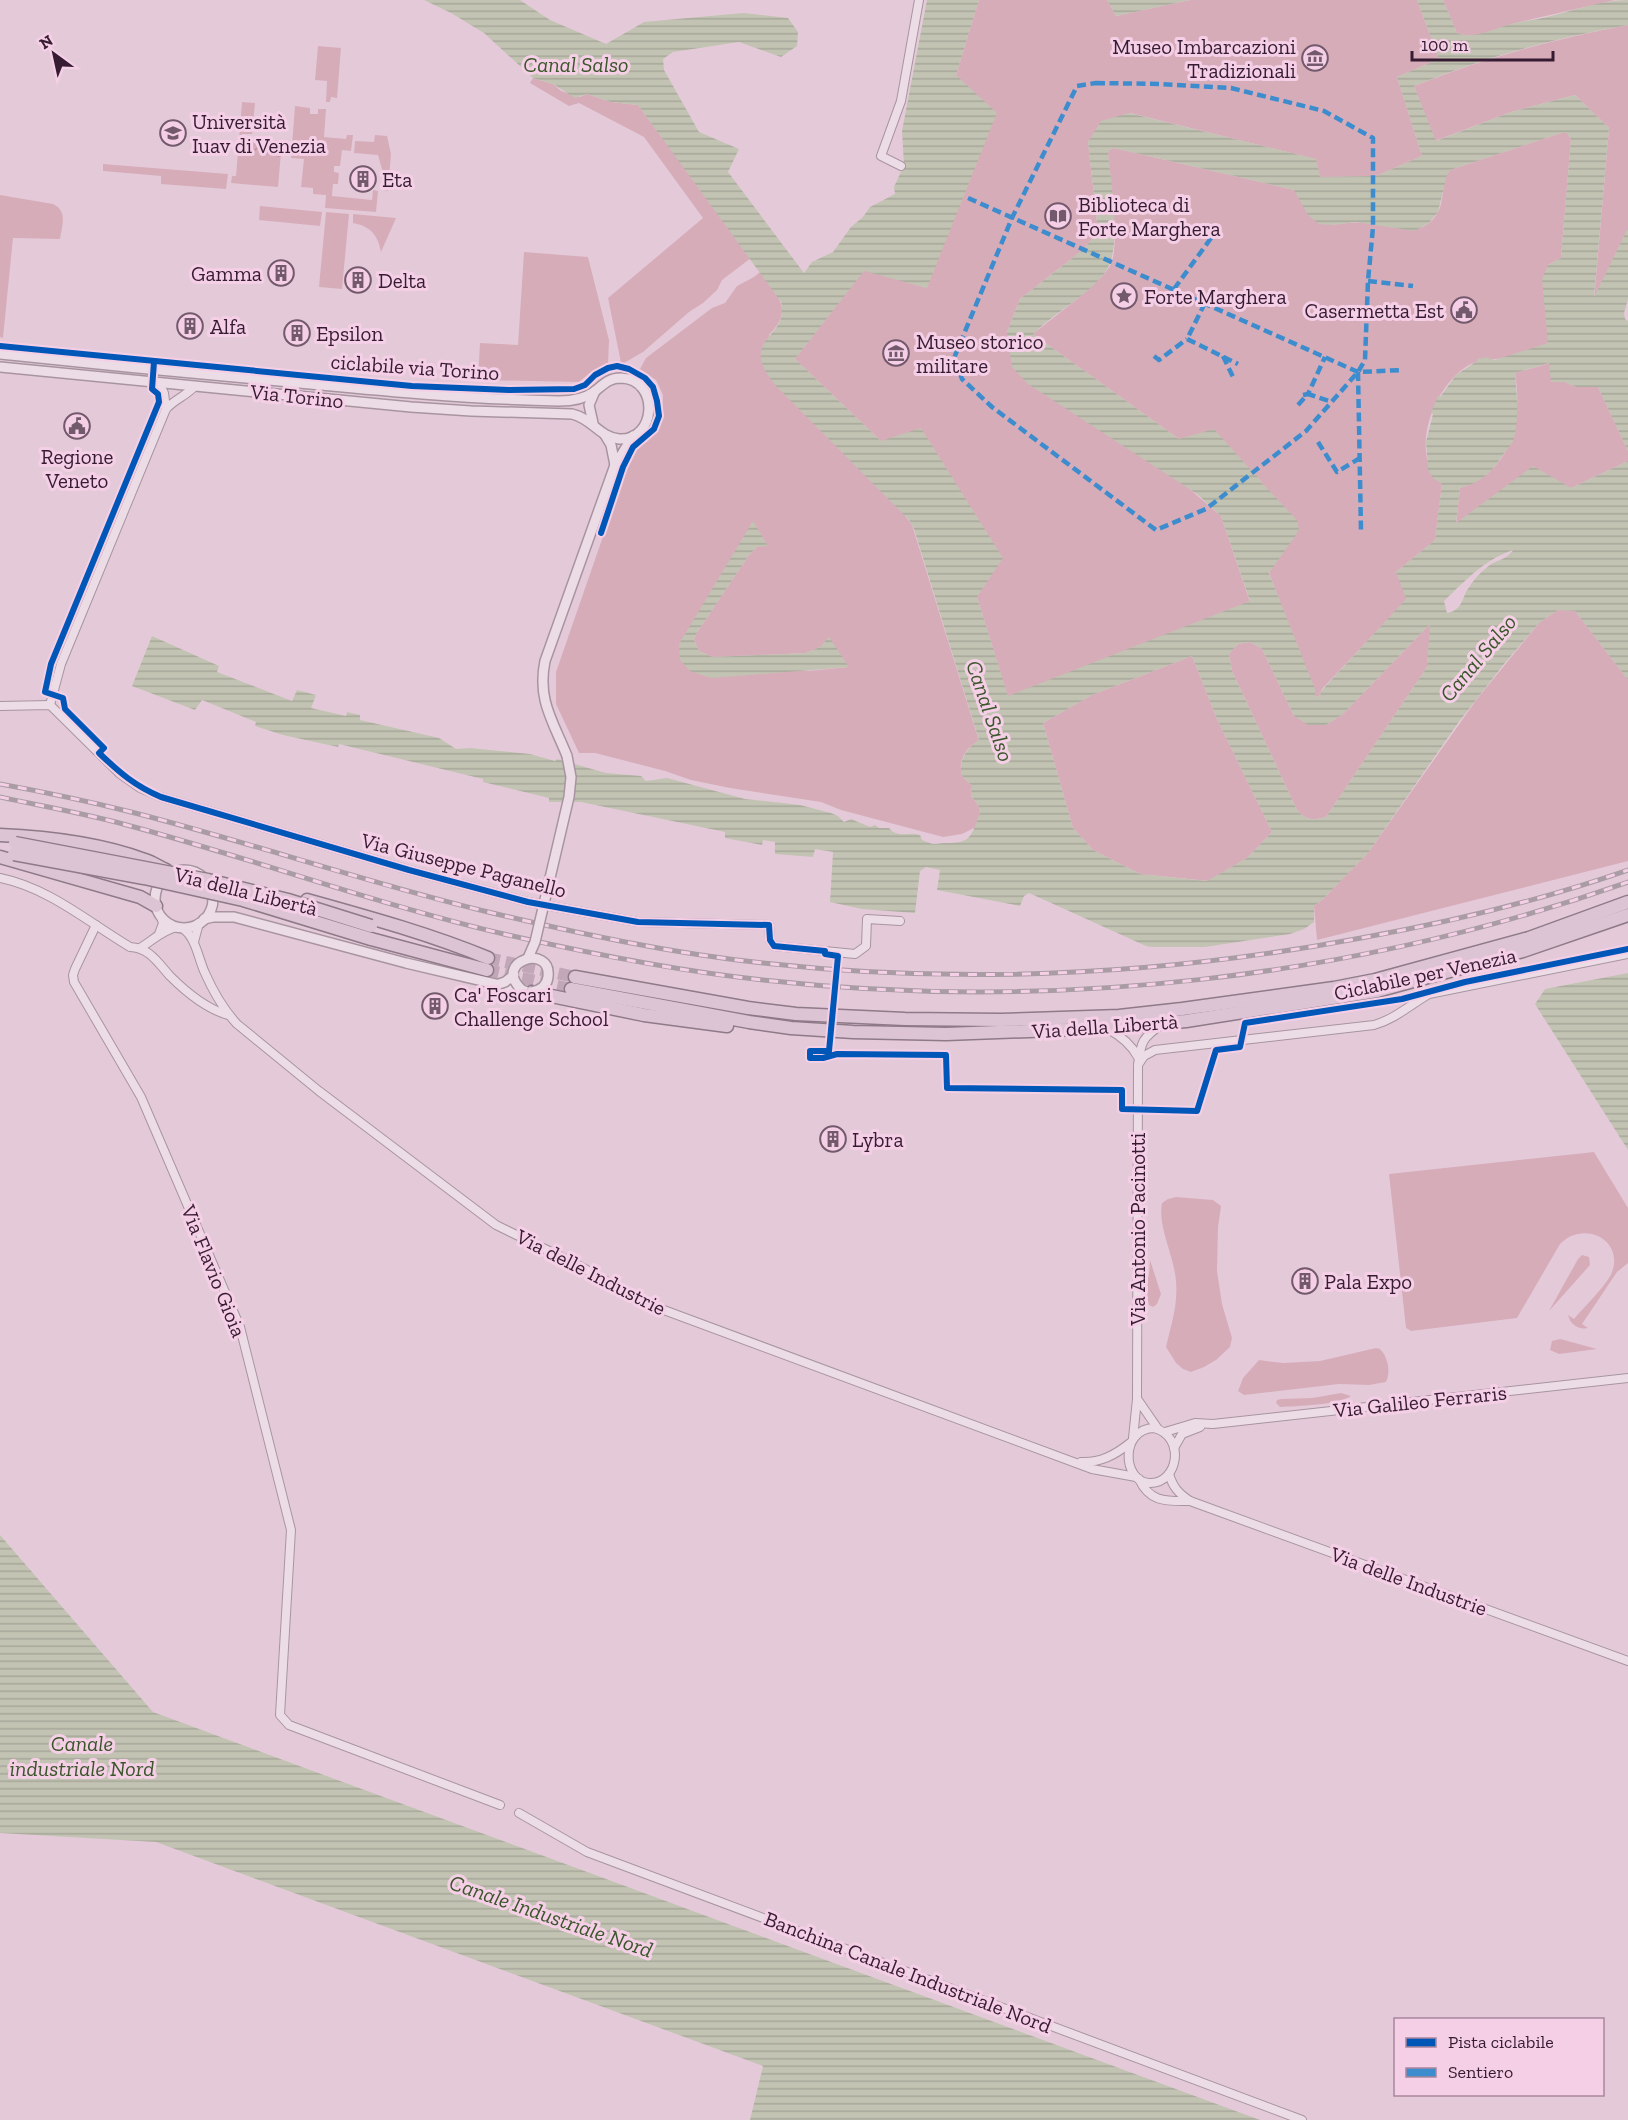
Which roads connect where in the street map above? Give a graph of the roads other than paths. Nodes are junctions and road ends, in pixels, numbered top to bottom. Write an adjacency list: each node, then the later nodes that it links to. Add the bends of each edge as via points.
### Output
1 (919, 0): 2 (street, via 901,100 881,156)
2 (901, 166)
3 (0, 354): 7 (street, Via Torino, via 471,398 563,401)
4 (0, 366): 5 (street, Via Torino)
5 (159, 383): 6 (street, Via Torino); 8 (street)
6 (195, 386): 8 (street); 9 (street, Via Torino, via 420,408 572,414)
7 (595, 391): 9 (street, via 589,405); 11 (street, Via Torino, via 604,382 623,378 644,390 649,415)
8 (166, 409): 13 (street, via 61,664)
9 (593, 424): 10 (street, Via Torino)
10 (605, 435): 11 (street, via 623,439); 12 (street)
11 (633, 436): 12 (street)
12 (615, 465): 32 (street, bridge, via 542,676 546,708 572,777)
13 (50, 705): 14 (street); 28 (street, Via Giuseppe Paganello, via 120,774 161,797 528,902 639,922 769,925 774,946 855,954 866,946 867,919)
14 (0, 706)
15 (0, 838): 16 (highway, Via della Libertà); 19 (highway, via 25,836 123,853)
16 (14, 848): 17 (highway, Via della Libertà); 21 (highway, Via della Libertà, bridge, via 243,900 488,964 455,945 341,909 245,884)
17 (0, 851)
18 (0, 857): 24 (highway, via 140,897)
19 (176, 871): 21 (street, via 193,871); 24 (street, via 161,880 155,897)
20 (0, 878): 29 (street, Via delle Industrie, via 47,895)
21 (206, 880): 22 (street)
22 (213, 897): 26 (street, Via della Libertà, via 224,912); 27 (street, via 211,909)
23 (1628, 902): 39 (highway, Via della Libertà, via 1529,938 1375,980 1119,1016 1011,1020 796,1014)
24 (159, 911): 30 (street, via 165,921); 31 (street, via 163,923)
25 (1628, 915): 44 (highway, Via della Libertà, via 1523,951 1377,991)
26 (234, 917): 27 (street, Via della Libertà, via 213,916); 40 (street, Via della Libertà)
27 (202, 921): 30 (street); 33 (street)
28 (900, 921)
29 (96, 925): 34 (street, Via delle Industrie, via 130,947); 59 (street, Via Flavio Gioia, via 75,969 75,982 141,1097 240,1327 291,1530 280,1715 289,1725)
30 (179, 927): 31 (street); 33 (street, Via delle Industrie, via 191,936)
31 (159, 934): 34 (street)
32 (535, 942): 36 (street, bridge); 37 (street, bridge)
33 (194, 944): 43 (street, Via delle Industrie)
34 (140, 948): 43 (street, Via delle Industrie, via 211,1009)
35 (1628, 954): 47 (street, via 1429,994 1390,1021 1374,1025 1155,1050)
36 (528, 958): 37 (street, bridge); 38 (street, bridge, via 518,964)
37 (539, 959): 42 (street, bridge, via 547,967 548,978 543,988)
38 (514, 975): 40 (street, bridge); 42 (street, bridge, via 514,980)
39 (575, 976)
40 (499, 984): 42 (street, Via della Libertà, bridge)
41 (571, 989): 45 (highway, Via della Libertà)
42 (527, 991): 45 (highway, via 726,1026)
43 (228, 1015): 54 (street, Via delle Industrie, via 319,1091 496,1225 645,1303)
44 (1162, 1024): 46 (highway, Via della Libertà); 47 (street, Via Antonio Pacinotti, via 1144,1038)
45 (791, 1028): 46 (highway, Via della Libertà, via 946,1034)
46 (1107, 1028): 47 (street, via 1133,1048)
47 (1138, 1062): 49 (street, Via Antonio Pacinotti)
48 (1628, 1378): 50 (street, Via Galileo Ferraris)
49 (1137, 1399): 51 (street); 52 (street, Via Antonio Pacinotti)
50 (1213, 1424): 51 (street, Via Galileo Ferraris, via 1196,1423); 53 (street, Via Galileo Ferraris, via 1187,1431)
51 (1162, 1431): 52 (street, via 1144,1429); 53 (street, via 1170,1437)
52 (1131, 1440): 54 (street, Via delle Industrie, via 1097,1462); 56 (street, via 1130,1465)
53 (1174, 1448): 55 (street)
54 (1074, 1461): 56 (street, Via delle Industrie, via 1101,1472)
55 (1169, 1474): 56 (street, via 1150,1483); 57 (street, Via delle Industrie, via 1179,1494)
56 (1138, 1478): 57 (street, Via delle Industrie, via 1155,1498)
57 (1190, 1501): 58 (street, Via delle Industrie)
58 (1628, 1661)
59 (500, 1805)
60 (519, 1813): 61 (street, Banchina Canale Industriale Nord, via 587,1852)
61 (1302, 2120)

